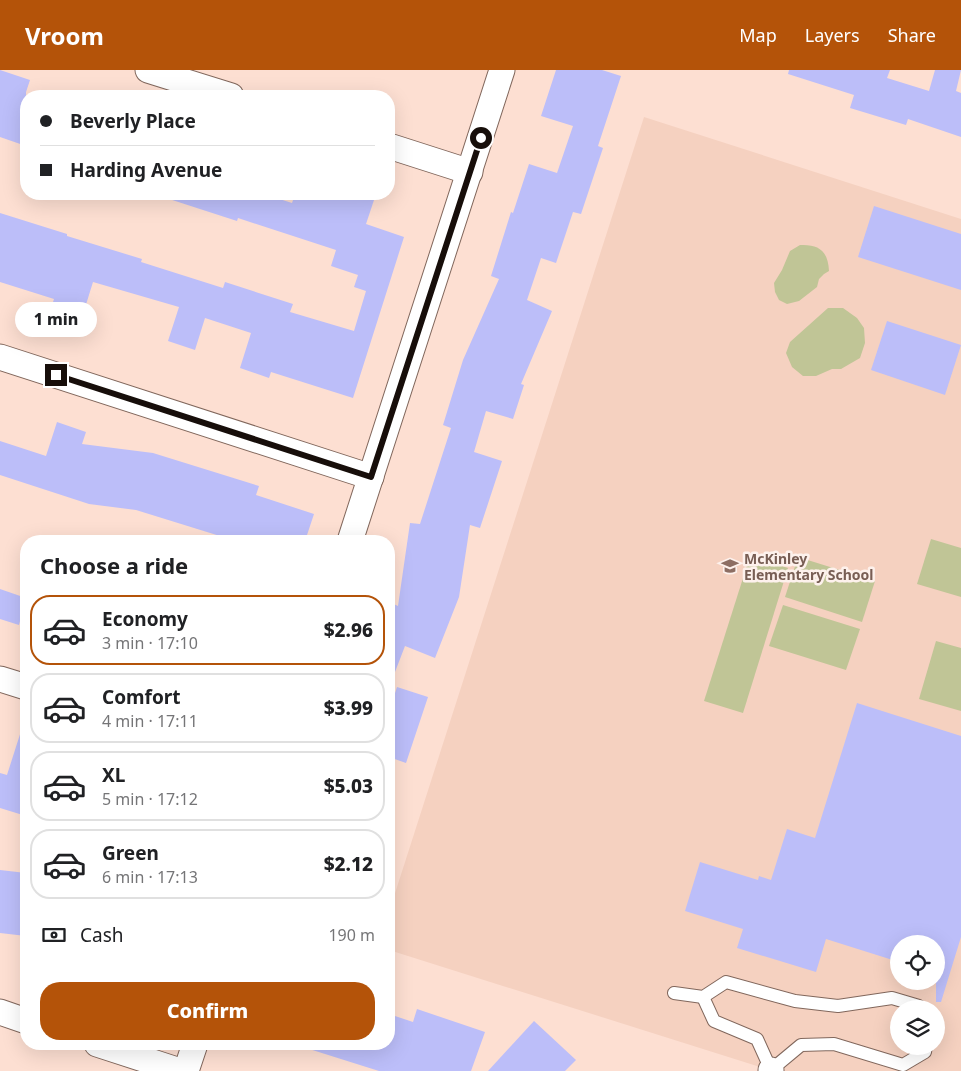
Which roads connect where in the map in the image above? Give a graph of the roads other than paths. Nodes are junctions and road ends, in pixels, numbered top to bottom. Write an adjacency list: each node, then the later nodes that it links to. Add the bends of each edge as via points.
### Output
1 (148, 70): 3 (street)
2 (502, 70): 5 (street)
3 (212, 90)
4 (395, 148): 5 (street)
5 (470, 172): 7 (street)
6 (0, 357): 7 (street)
7 (371, 477): 8 (street)
8 (352, 535)
9 (0, 679): 10 (street)
10 (20, 685)
11 (674, 993): 12 (lane)
12 (703, 997): 13 (lane, via 726,982 795,1001 838,1006 892,998); 21 (lane, via 714,1021 757,1039)
13 (899, 1000)
14 (0, 1012): 15 (street)
15 (20, 1019)
16 (115, 1050): 19 (street)
17 (192, 1050): 20 (street)
18 (920, 1055): 21 (lane, via 903,1065 834,1044 801,1046)
19 (180, 1071)
20 (186, 1071)
21 (771, 1071)

